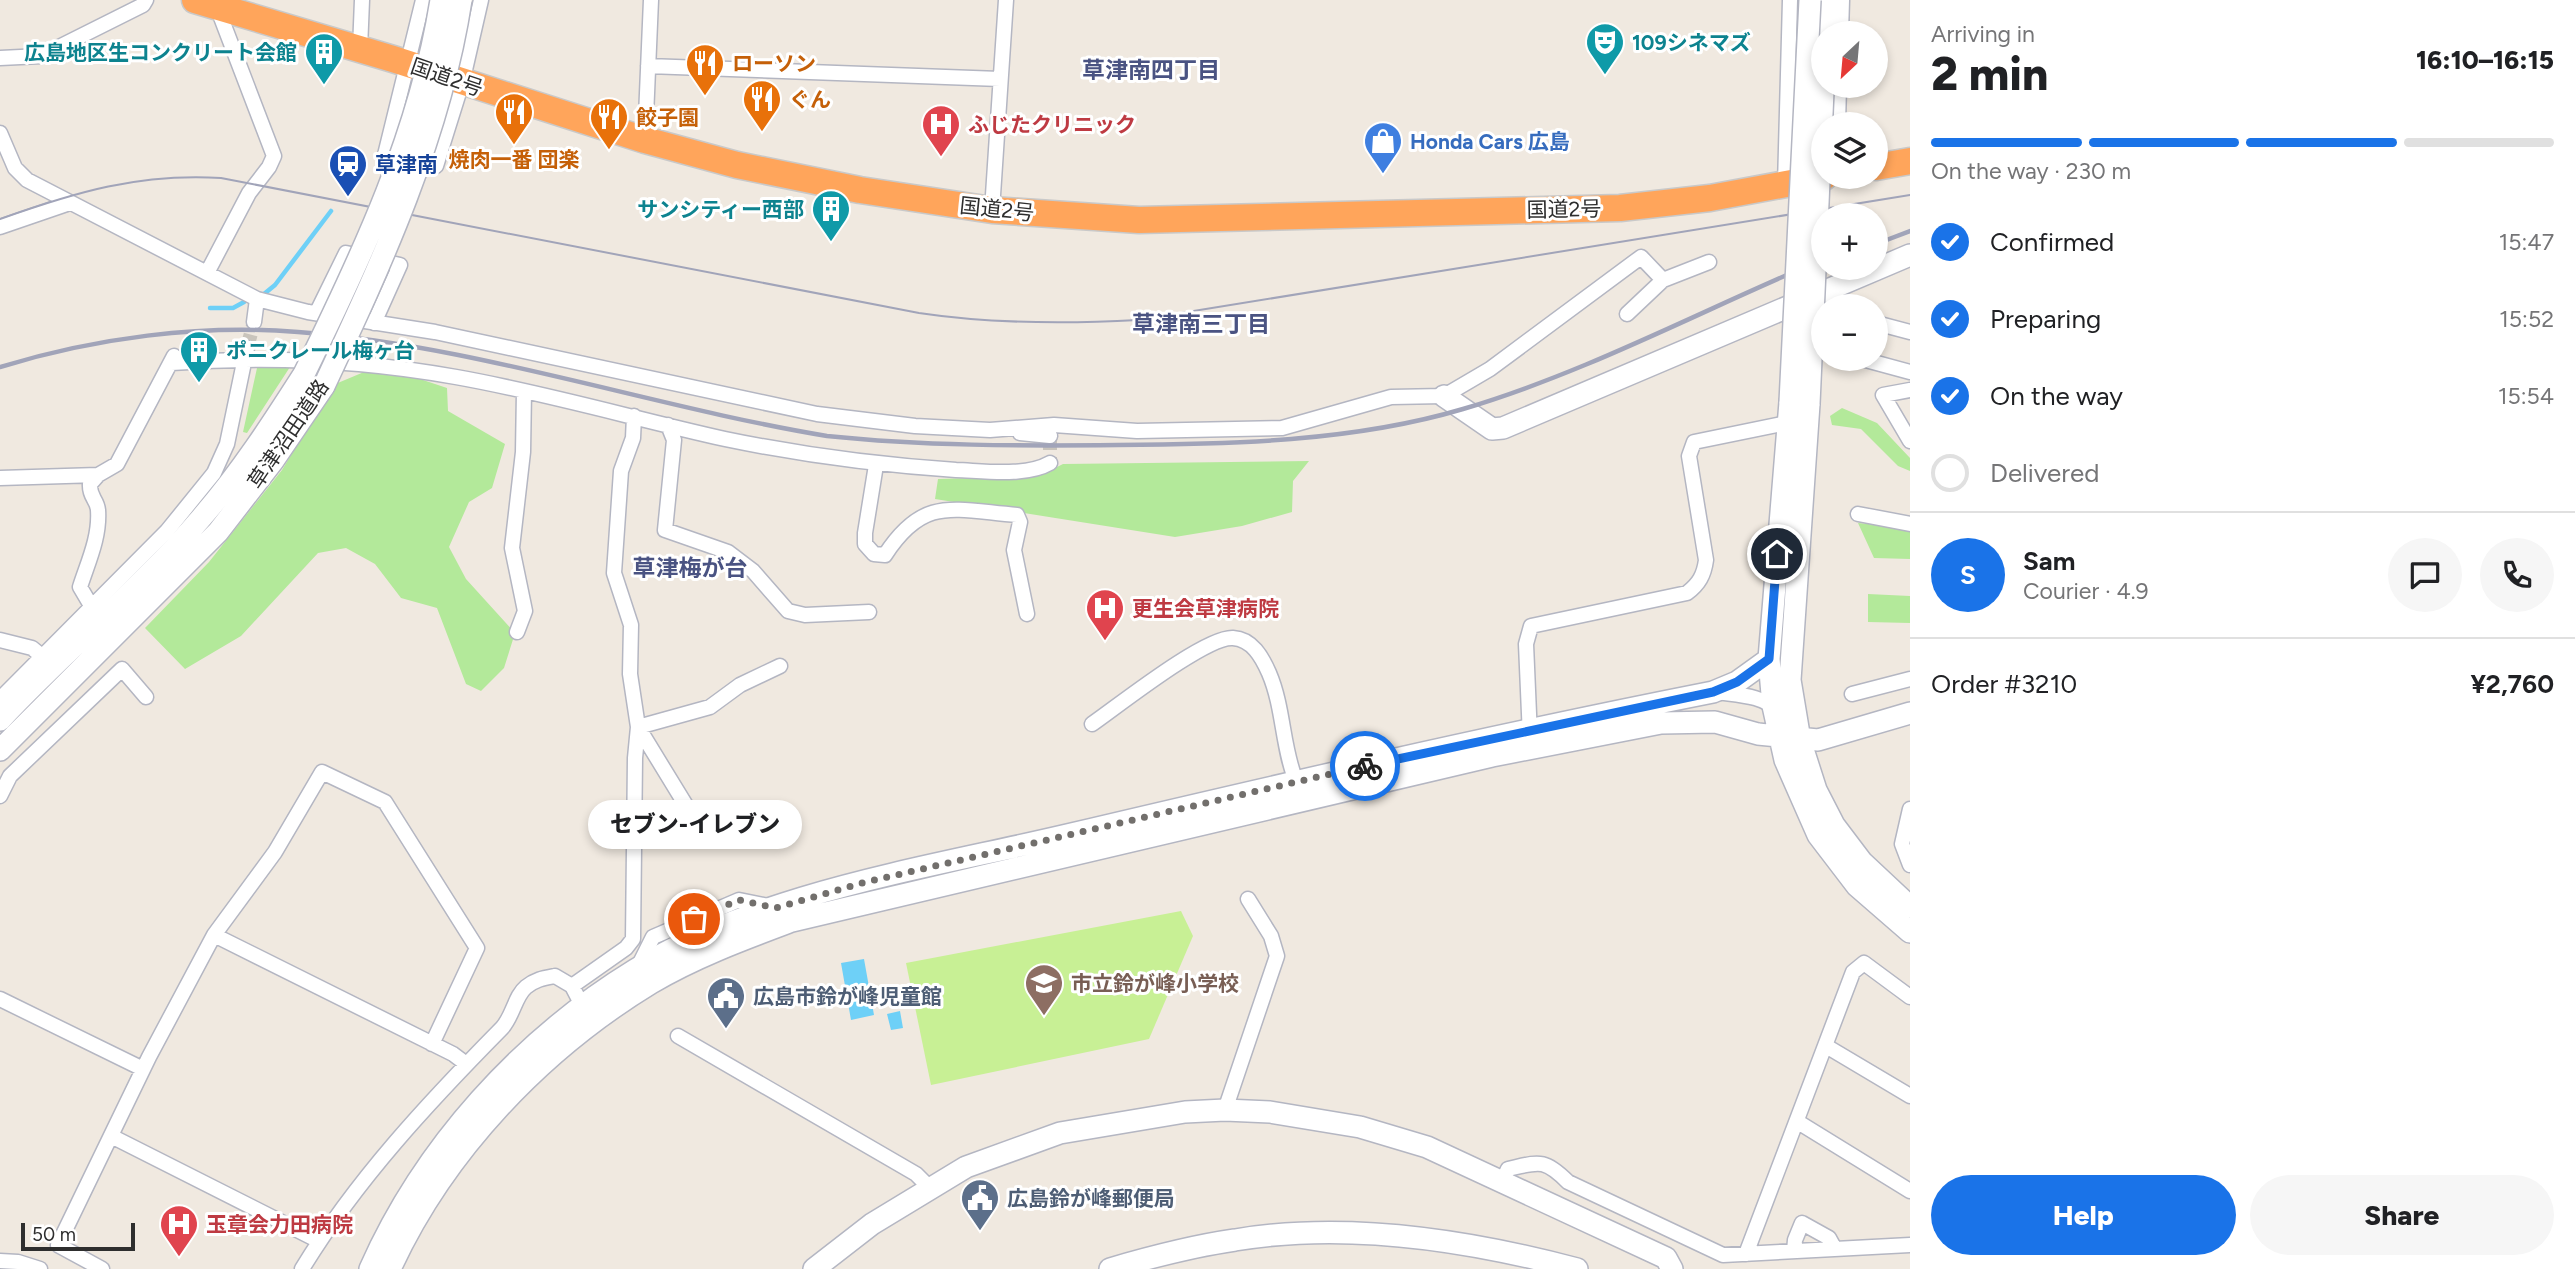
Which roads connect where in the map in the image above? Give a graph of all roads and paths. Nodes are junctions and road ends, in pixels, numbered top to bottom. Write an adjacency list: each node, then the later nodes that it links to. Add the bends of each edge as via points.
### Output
1 (146, 0): 17 (street, via 41,56)
2 (362, 0): 16 (street)
3 (423, 0): 18 (street)
4 (441, 0): 76 (street, 草津沼田道路, bridge, via 399,162 355,270 304,374 257,448 202,517 130,594)
5 (461, 0): 82 (street, 草津沼田道路, bridge, via 418,170 324,386 218,533)
6 (481, 0): 21 (street)
7 (651, 0): 19 (street)
8 (1006, 0): 20 (street)
9 (1790, 0): 28 (street)
10 (1810, 0): 51 (street, bridge)
11 (1826, 0): 14 (street)
12 (1842, 0): 15 (street)
13 (202, 2): 16 (highway, 国道2号); 34 (street, via 274,156 248,193)
14 (1825, 21)
15 (1841, 21)
16 (360, 49): 18 (highway, 国道2号)
17 (0, 58)
18 (409, 64): 21 (highway, 国道2号); 21 (street, via 385,155 436,166)
19 (648, 66): 20 (street); 24 (street)
20 (1000, 79): 30 (street)
21 (462, 83): 24 (highway, 国道2号)
22 (1822, 98): 51 (street, bridge)
23 (0, 133): 29 (street, via 20,175)
24 (645, 140): 30 (highway, 国道2号, via 737,165 860,190)
25 (1910, 161): 26 (highway)
26 (1888, 165)
27 (1811, 180): 28 (highway, 国道2号)
28 (1785, 185): 30 (highway, 国道2号, via 1620,208 1139,220)
29 (70, 203): 31 (street); 34 (street)
30 (992, 210)
31 (0, 228)
32 (1910, 255): 37 (street)
33 (1709, 262): 35 (street)
34 (207, 273): 36 (street)
35 (1663, 279): 40 (street); 50 (street, via 1641,257 1490,369)
36 (257, 299): 39 (street); 41 (street)
37 (1803, 299): 38 (street); 50 (street, via 1503,428 1492,429)
38 (1811, 302)
39 (317, 312): 42 (street); 42 (street, via 346,253 400,265)
40 (1627, 314)
41 (254, 322)
42 (374, 323): 54 (street, via 817,414 915,426)
43 (1888, 326): 44 (street)
44 (1910, 332)
45 (247, 353): 49 (street, via 454,376); 59 (street, via 173,359 117,464); 63 (street, via 227,444 214,473)
46 (1888, 366): 47 (street)
47 (1910, 372)
48 (1910, 390): 56 (street, via 1883,396)
49 (524, 391): 52 (street); 66 (street, via 523,452 512,548 525,611)
50 (1444, 396): 54 (street, via 1391,397 1282,428 1138,430 1055,425)
51 (1795, 410): 69 (street); 80 (street, via 1694,442 1689,456 1706,560 1697,586 1687,593 1531,626 1526,644); 81 (street)
52 (634, 416): 53 (street); 79 (street, via 633,438 621,471 612,561 631,625 630,674)
53 (668, 425): 58 (street); 64 (street, via 674,440 665,530 728,552 753,571 788,611 806,615)
54 (1002, 430): 55 (street)
55 (1049, 436)
56 (1910, 441)
57 (1050, 463): 58 (street, via 1040,469 975,471)
58 (876, 465): 65 (street, via 865,533 865,544 874,554 885,555 916,517 941,509 1017,515 1020,522 1014,550)
59 (98, 475): 60 (street); 63 (street, via 90,484 89,495 98,506 96,539 80,587)
60 (0, 478)
61 (1858, 514): 62 (street)
62 (1910, 524)
63 (93, 609): 68 (street)
64 (869, 612)
65 (1027, 614)
66 (517, 632)
67 (0, 640): 68 (street, via 32,648)
68 (43, 657): 76 (street)
69 (1769, 659): 72 (street, via 1737,682); 75 (street)
70 (780, 666): 79 (street, via 740,685 710,708)
71 (1910, 679): 73 (street)
72 (1713, 692): 75 (street, via 1750,697); 80 (street)
73 (1852, 694)
74 (146, 697): 84 (street, via 122,669 10,776)
75 (1773, 706): 81 (street)
76 (3, 711)
77 (1910, 713): 81 (street, via 1818,740)
78 (1092, 724): 83 (street, via 1209,644 1233,638 1256,648 1269,673)
79 (639, 727): 86 (street); 94 (street, via 633,939)
80 (1530, 739): 81 (street, via 1661,723 1715,722); 83 (street); 94 (street, via 792,921 719,948 652,983)
81 (1790, 739): 89 (street, via 1834,825 1862,862); 90 (street, via 1791,779 1818,835 1857,886)
82 (0, 750)
83 (1296, 781): 94 (street, via 862,883 776,908 713,929 637,968)
84 (0, 796)
85 (1910, 808): 87 (street, via 1902,844)
86 (690, 812)
87 (1910, 865)
88 (1248, 899): 101 (street, via 1271,936 1277,956)
89 (1910, 907)
90 (1910, 932)
91 (214, 935): 96 (street); 96 (street, via 275,852 323,772 385,802 477,948); 99 (street)
92 (1910, 997): 97 (street, via 1864,963 1853,972)
93 (0, 999): 99 (street)
94 (582, 1005): 98 (street, via 555,976 538,979 523,989 505,1025); 116 (street, via 518,1061 448,1136); 117 (street, via 532,1074 463,1147)
95 (678, 1036): 105 (street, via 916,1174)
96 (432, 1044): 98 (street)
97 (1826, 1046): 100 (street); 102 (street)
98 (465, 1063): 107 (street)
99 (143, 1069): 103 (street)
100 (1910, 1096)
101 (1225, 1110): 104 (street, via 1270,1112 1360,1127 1427,1147); 105 (street, via 1185,1112 1060,1133 966,1167)
102 (1798, 1122): 106 (street); 111 (street)
103 (111, 1136): 107 (street); 114 (street, via 58,1245)
104 (1502, 1182): 111 (street, via 1508,1169 1540,1161 1568,1182 1723,1255); 121 (street, via 1666,1258)
105 (929, 1187): 118 (street)
106 (1910, 1191)
107 (319, 1241): 115 (street)
108 (1910, 1245): 109 (street)
109 (1835, 1249): 110 (street); 110 (street, via 1829,1237 1802,1223)
110 (1794, 1251): 111 (street)
111 (1746, 1254)
112 (0, 1261): 113 (street)
113 (40, 1269)
114 (102, 1269)
115 (302, 1269)
116 (370, 1269)
117 (390, 1269)
118 (814, 1269)
119 (1110, 1269): 120 (street, via 1237,1239 1307,1234 1447,1242)
120 (1577, 1269)
121 (1672, 1269)

